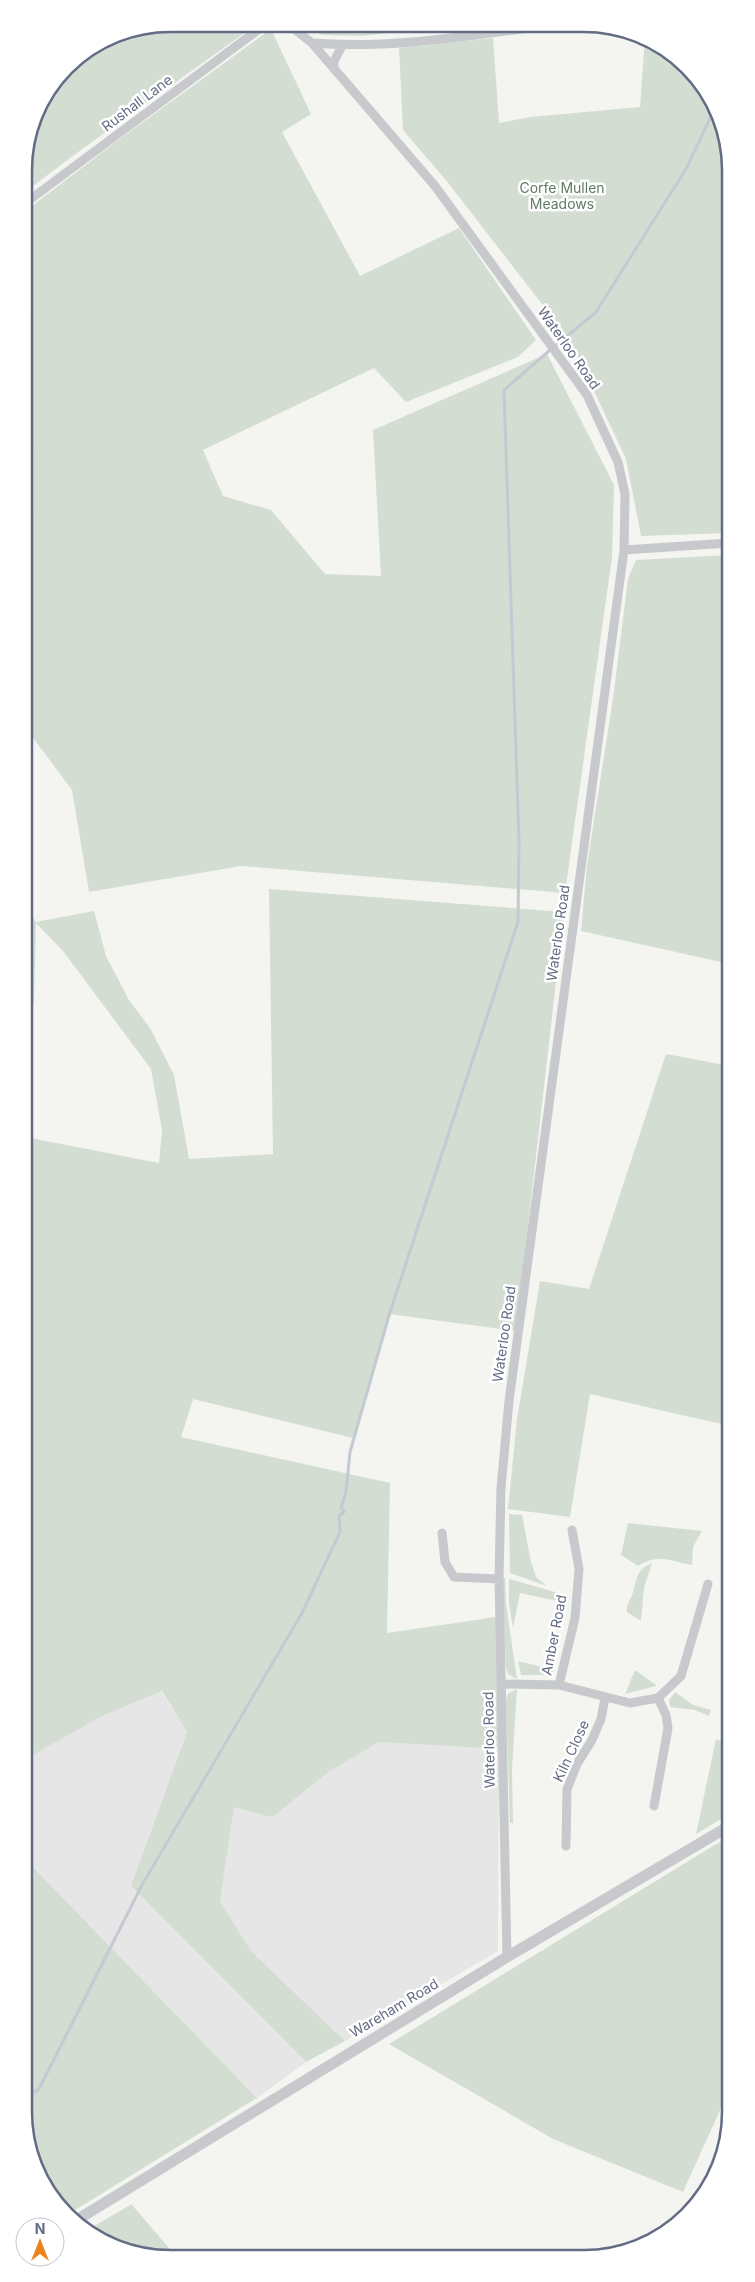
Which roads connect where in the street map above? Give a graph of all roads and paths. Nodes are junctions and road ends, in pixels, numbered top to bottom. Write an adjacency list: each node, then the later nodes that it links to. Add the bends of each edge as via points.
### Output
1 (255, 32): 7 (street, Rushall Lane)
2 (299, 32): 4 (street, Waterloo Road)
3 (497, 32): 5 (street)
4 (312, 43): 5 (street); 6 (street, Waterloo Road)
5 (342, 46): 6 (street)
6 (334, 68): 9 (street, Waterloo Road, via 435,186 587,395 618,462 625,494)
7 (33, 197)
8 (722, 543): 9 (street)
9 (624, 550): 12 (street, Waterloo Road, via 509,1401 501,1488)
10 (572, 1530): 15 (street, Amber Road, via 579,1569 575,1618)
11 (442, 1533): 12 (street, via 445,1562 454,1577)
12 (499, 1578): 14 (street, Waterloo Road)
13 (708, 1584): 17 (street, via 681,1676)
14 (502, 1684): 15 (street); 21 (street, Waterloo Road)
15 (559, 1685): 16 (street)
16 (605, 1698): 17 (street, via 630,1704); 20 (street, Kiln Close, via 592,1740 566,1789)
17 (658, 1698): 18 (street, via 668,1728)
18 (654, 1806)
19 (722, 1830): 21 (street, Wareham Road)
20 (566, 1846)
21 (506, 1957): 22 (street, Wareham Road)
22 (82, 2217)

